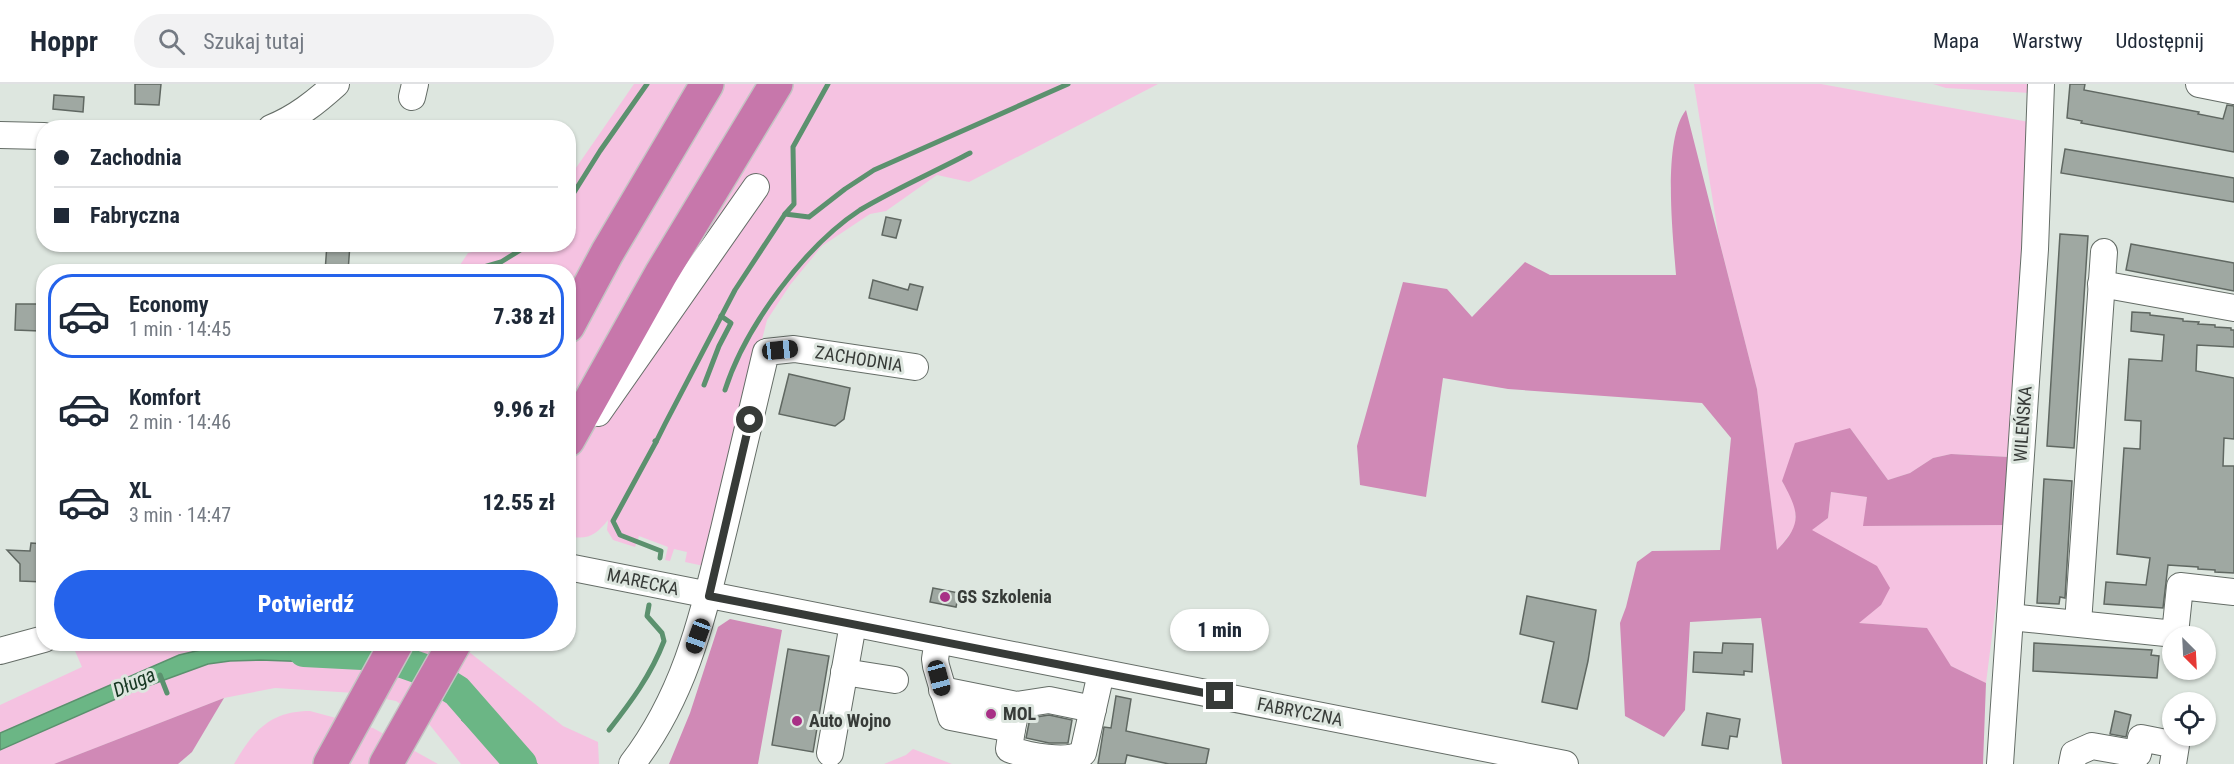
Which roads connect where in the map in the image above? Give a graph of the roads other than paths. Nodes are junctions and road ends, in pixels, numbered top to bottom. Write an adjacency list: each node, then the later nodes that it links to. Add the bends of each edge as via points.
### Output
1 (336, 84): 7 (street)
2 (707, 84): 14 (highway)
3 (776, 84): 16 (highway, via 661,274)
4 (2041, 84): 21 (street, WILEŃSKA, via 2038,200)
5 (2199, 84): 6 (street)
6 (2234, 91)
7 (290, 120)
8 (0, 135): 9 (street)
9 (36, 136)
10 (756, 187): 17 (street)
11 (2104, 252): 12 (street)
12 (2101, 284): 13 (street); 22 (street)
13 (2234, 308)
14 (576, 311)
15 (915, 368): 20 (street, ZACHODNIA, via 794,349 766,352)
16 (576, 426)
17 (576, 444)
18 (576, 569): 20 (street, MARECKA)
19 (2234, 592): 22 (street, via 2180,586 2175,634)
20 (709, 596): 23 (street, MARECKA); 39 (street, ZACHODNIA, via 681,682 653,737)
21 (2010, 617): 22 (street); 41 (street, WILEŃSKA)
22 (2078, 623)
23 (852, 624): 24 (street, MARECKA); 29 (street)
24 (934, 640): 30 (street, FABRYCZNA); 32 (street)
25 (36, 641): 26 (street)
26 (0, 651)
27 (392, 651): 38 (highway)
28 (450, 651): 36 (highway)
29 (844, 672): 31 (street); 35 (street)
30 (1101, 673): 33 (street); 40 (street, FABRYCZNA)
31 (895, 680)
32 (942, 690): 34 (street); 34 (street, via 951,717)
33 (1093, 709): 34 (street, via 1040,700); 34 (street, via 1083,753 1070,763 1050,762)
34 (1013, 728)
35 (830, 753)
36 (388, 759)
37 (2131, 759): 42 (street, via 2092,746 2074,754); 43 (street, via 2138,754 2140,738 2175,745)
38 (330, 764)
39 (632, 764)
40 (1565, 764)
41 (2000, 764)
42 (2072, 764)
43 (2173, 764)

